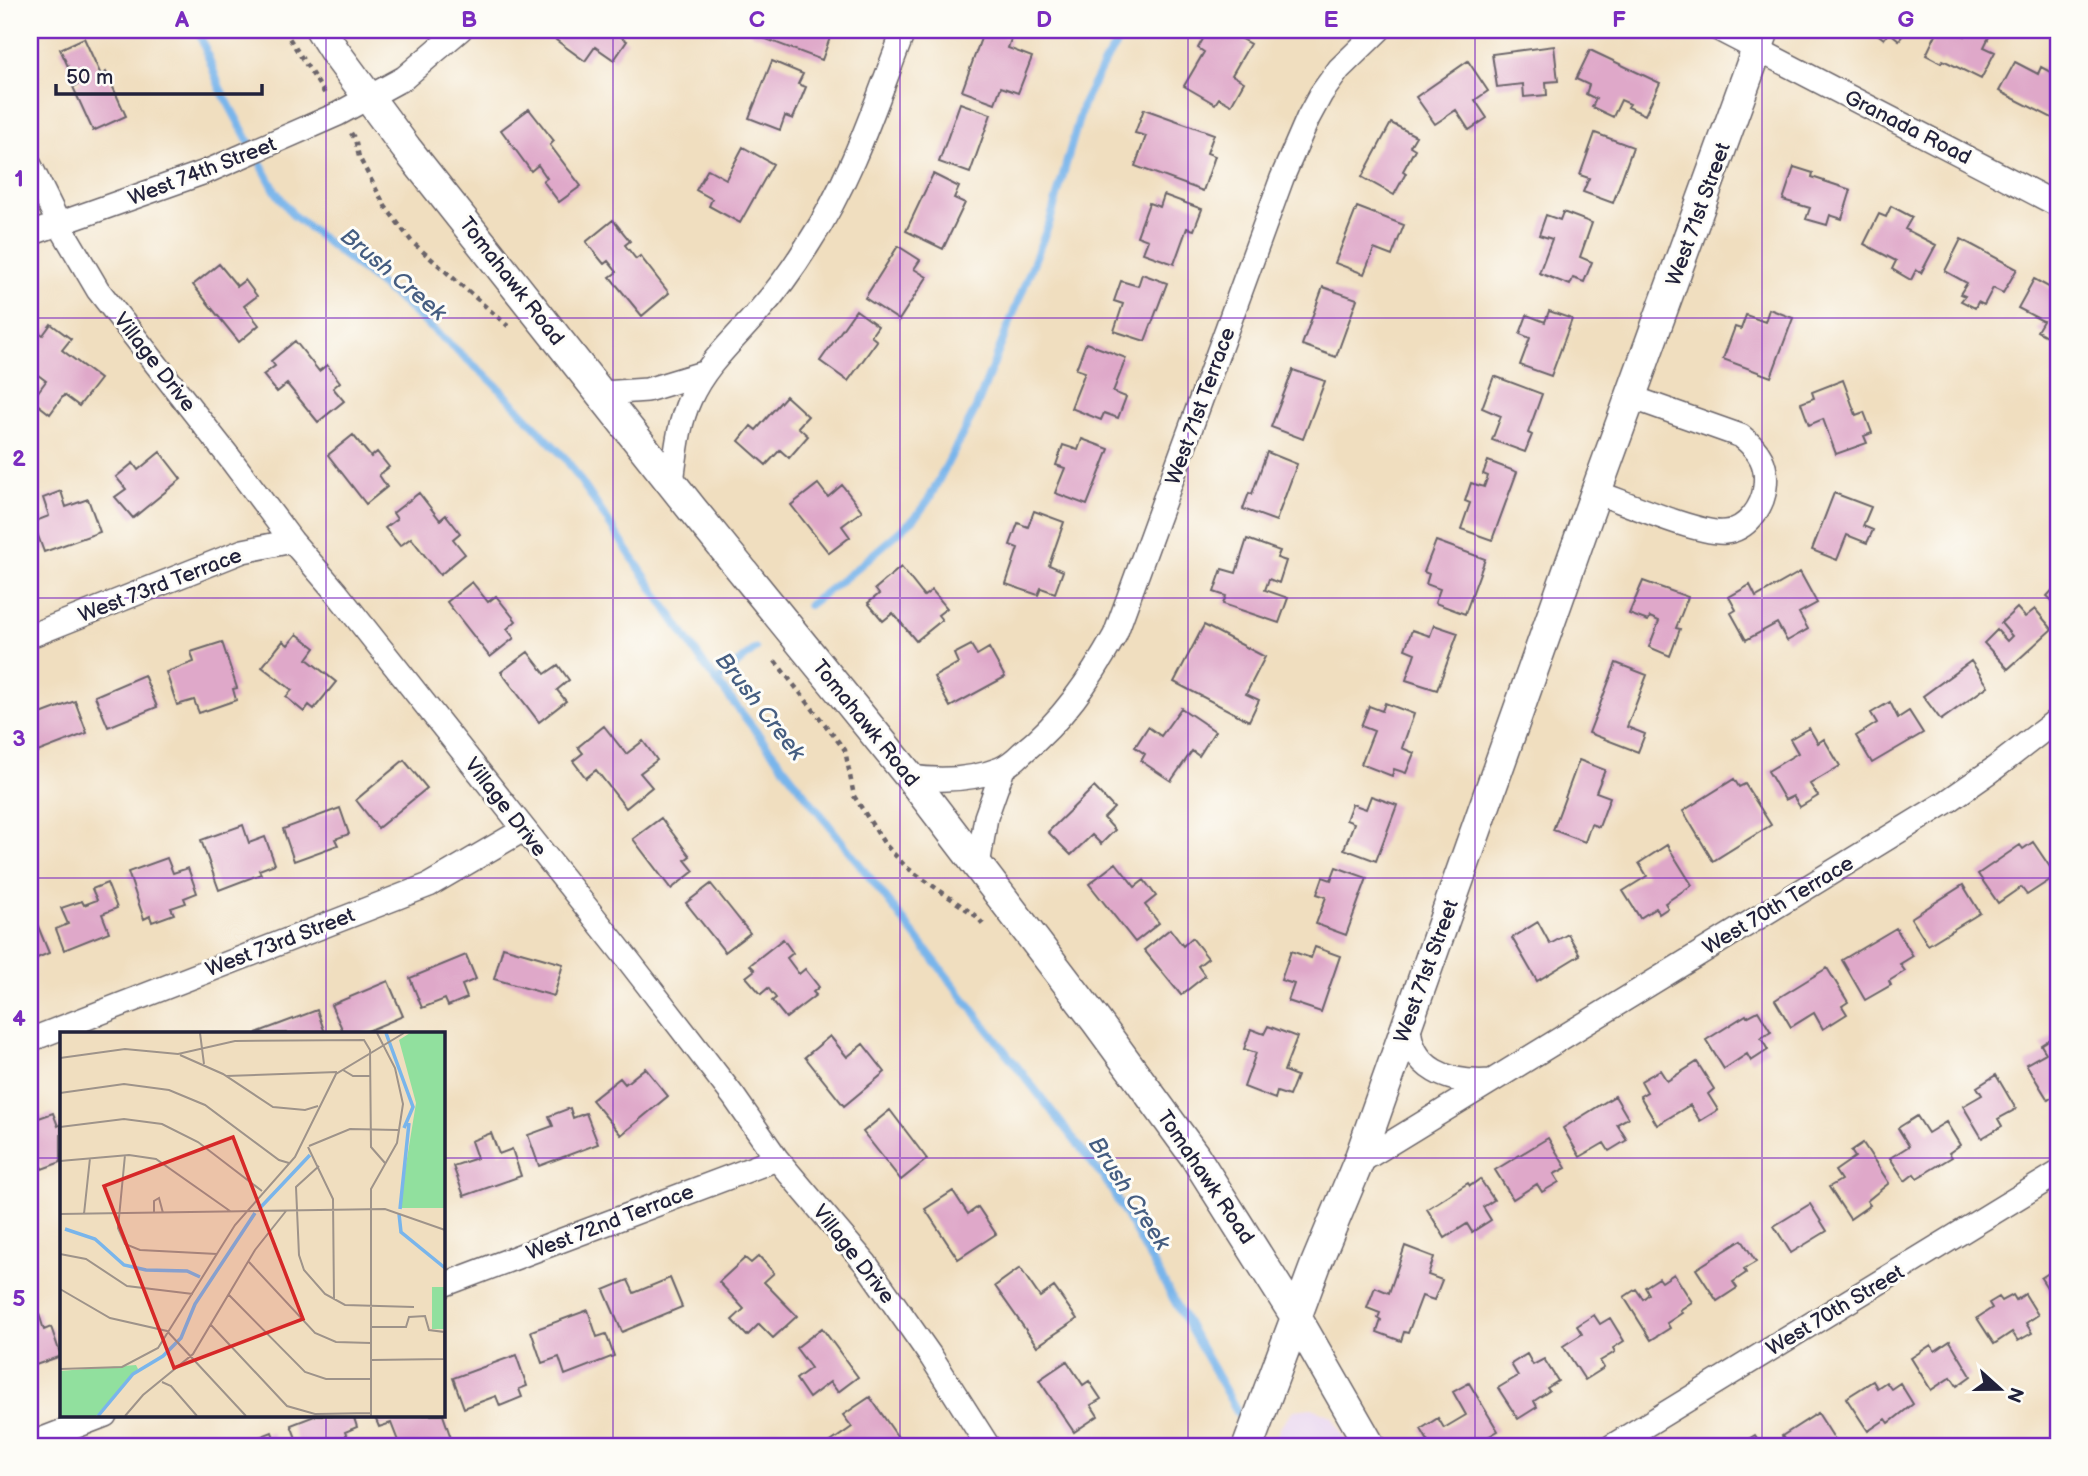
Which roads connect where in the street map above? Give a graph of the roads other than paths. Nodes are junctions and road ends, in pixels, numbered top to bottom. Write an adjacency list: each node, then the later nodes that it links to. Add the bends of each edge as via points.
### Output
1 (321, 30): 7 (street, Tomahawk Road)
2 (460, 30): 7 (street, via 404,78)
3 (904, 30): 12 (street, via 856,155 809,243 761,309)
4 (1379, 30): 20 (street, West 71st Terrace, via 1339,69 1308,118 1115,635 1096,669 1046,734)
5 (1720, 30): 6 (street)
6 (1761, 39): 9 (street, Granada Road); 14 (street, West 71st Street)
7 (369, 97): 10 (street, West 74th Street, via 208,171); 13 (street, Tomahawk Road)
8 (30, 165): 10 (street, Village Drive)
9 (2058, 205)
10 (59, 224): 11 (street, West 74th Street); 17 (street, Village Drive, via 98,289)
11 (30, 234)
12 (703, 373): 13 (street, via 648,390); 15 (street, via 681,425)
13 (603, 393): 15 (street, Tomahawk Road)
14 (1631, 397): 16 (street, West 71st Street); 16 (street, via 1752,444 1765,465 1760,505 1745,523 1717,532)
15 (672, 482): 21 (street, Tomahawk Road)
16 (1596, 492): 24 (street, West 71st Street)
17 (292, 541): 18 (street, West 73rd Terrace, via 243,551); 22 (street, Village Drive)
18 (30, 636)
19 (2058, 719): 26 (street, West 70th Terrace, via 1948,801)
20 (1003, 769): 21 (street, West 71st Terrace, via 935,780); 23 (street, via 986,817)
21 (910, 776): 23 (street, Tomahawk Road)
22 (523, 830): 25 (street, West 73rd Street, via 429,885); 27 (street, Village Drive, via 710,1065)
23 (978, 866): 31 (street, Tomahawk Road, via 1194,1155)
24 (1409, 1020): 26 (street, via 1412,1048 1424,1063 1451,1078); 28 (street, West 71st Street)
25 (30, 1040)
26 (1490, 1081): 28 (street, West 70th Terrace)
27 (777, 1159): 30 (street, West 72nd Terrace); 34 (street, Village Drive, via 866,1264)
28 (1358, 1163): 31 (street, West 71st Street)
29 (2058, 1173): 37 (street, West 70th Street)
30 (444, 1286)
31 (1296, 1317): 35 (street, West 71st Street); 36 (street, Tomahawk Road)
32 (102, 1416): 33 (street)
33 (30, 1444)
34 (988, 1446)
35 (1248, 1446)
36 (1370, 1446)
37 (1612, 1446)

